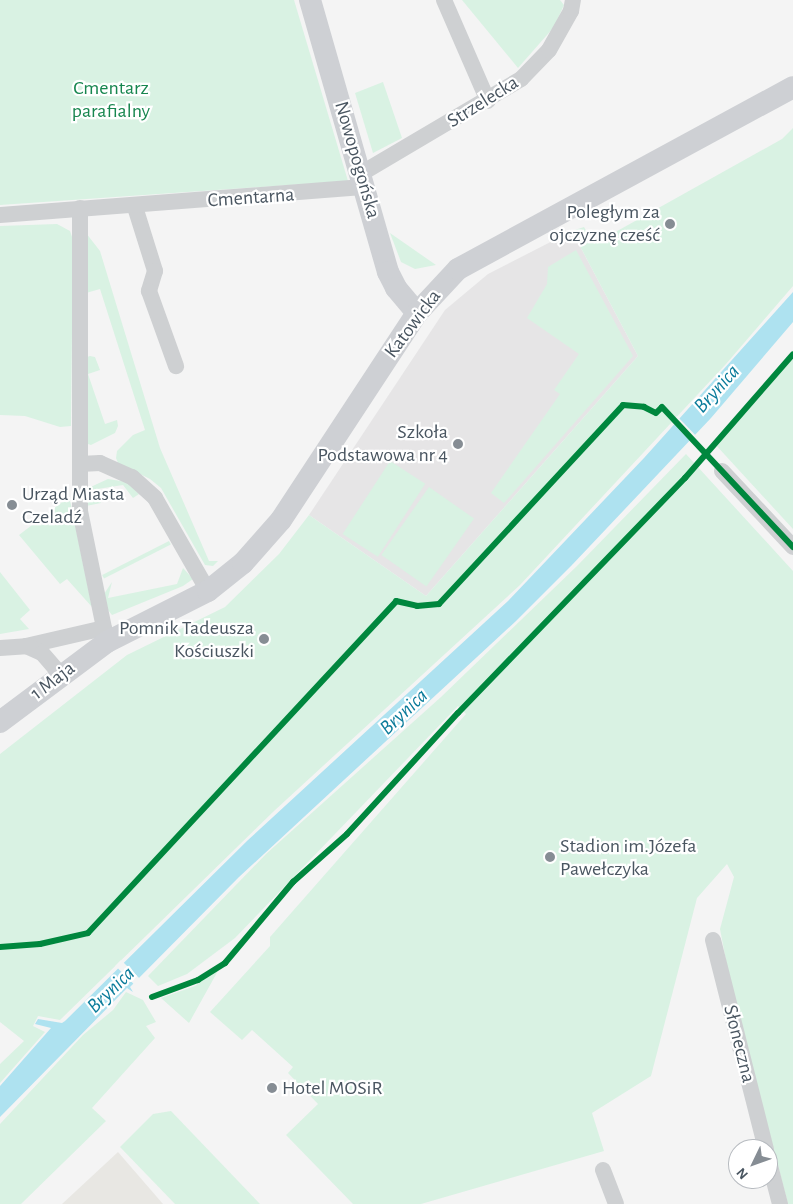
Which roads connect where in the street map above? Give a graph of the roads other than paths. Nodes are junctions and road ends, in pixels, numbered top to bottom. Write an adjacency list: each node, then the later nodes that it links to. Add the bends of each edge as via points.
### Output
1 (310, 0): 6 (street, Nowopogońska)
2 (444, 0): 5 (street)
3 (573, 0): 5 (street, Strzelecka, via 571,11 549,50 521,79)
4 (793, 87): 10 (street, Katowicka, via 476,258 458,269)
5 (488, 101): 6 (street, Strzelecka)
6 (364, 180): 7 (street, Cmentarna); 10 (street, Nowopogońska, via 388,272 396,288)
7 (135, 207): 8 (street, Cmentarna); 11 (street, via 155,271 149,290)
8 (80, 208): 9 (street, Cmentarna); 12 (street)
9 (0, 215)
10 (417, 314): 15 (street, Katowicka, via 281,520 243,563)
11 (176, 366)
12 (80, 464): 15 (street, via 100,463 132,477 155,498); 16 (street, via 80,511)
13 (722, 471): 14 (street)
14 (793, 547)
15 (208, 591): 16 (street, Katowicka)
16 (106, 635): 17 (street); 19 (street, 1 Maja)
17 (26, 646): 18 (street); 19 (street, via 51,660)
18 (0, 648)
19 (60, 674): 20 (street, 1 Maja)
20 (0, 722)
21 (713, 940): 22 (street, Słoneczna)
22 (763, 1139)
23 (603, 1170): 25 (street)
24 (776, 1189): 26 (street)
25 (616, 1204)
26 (780, 1204)

